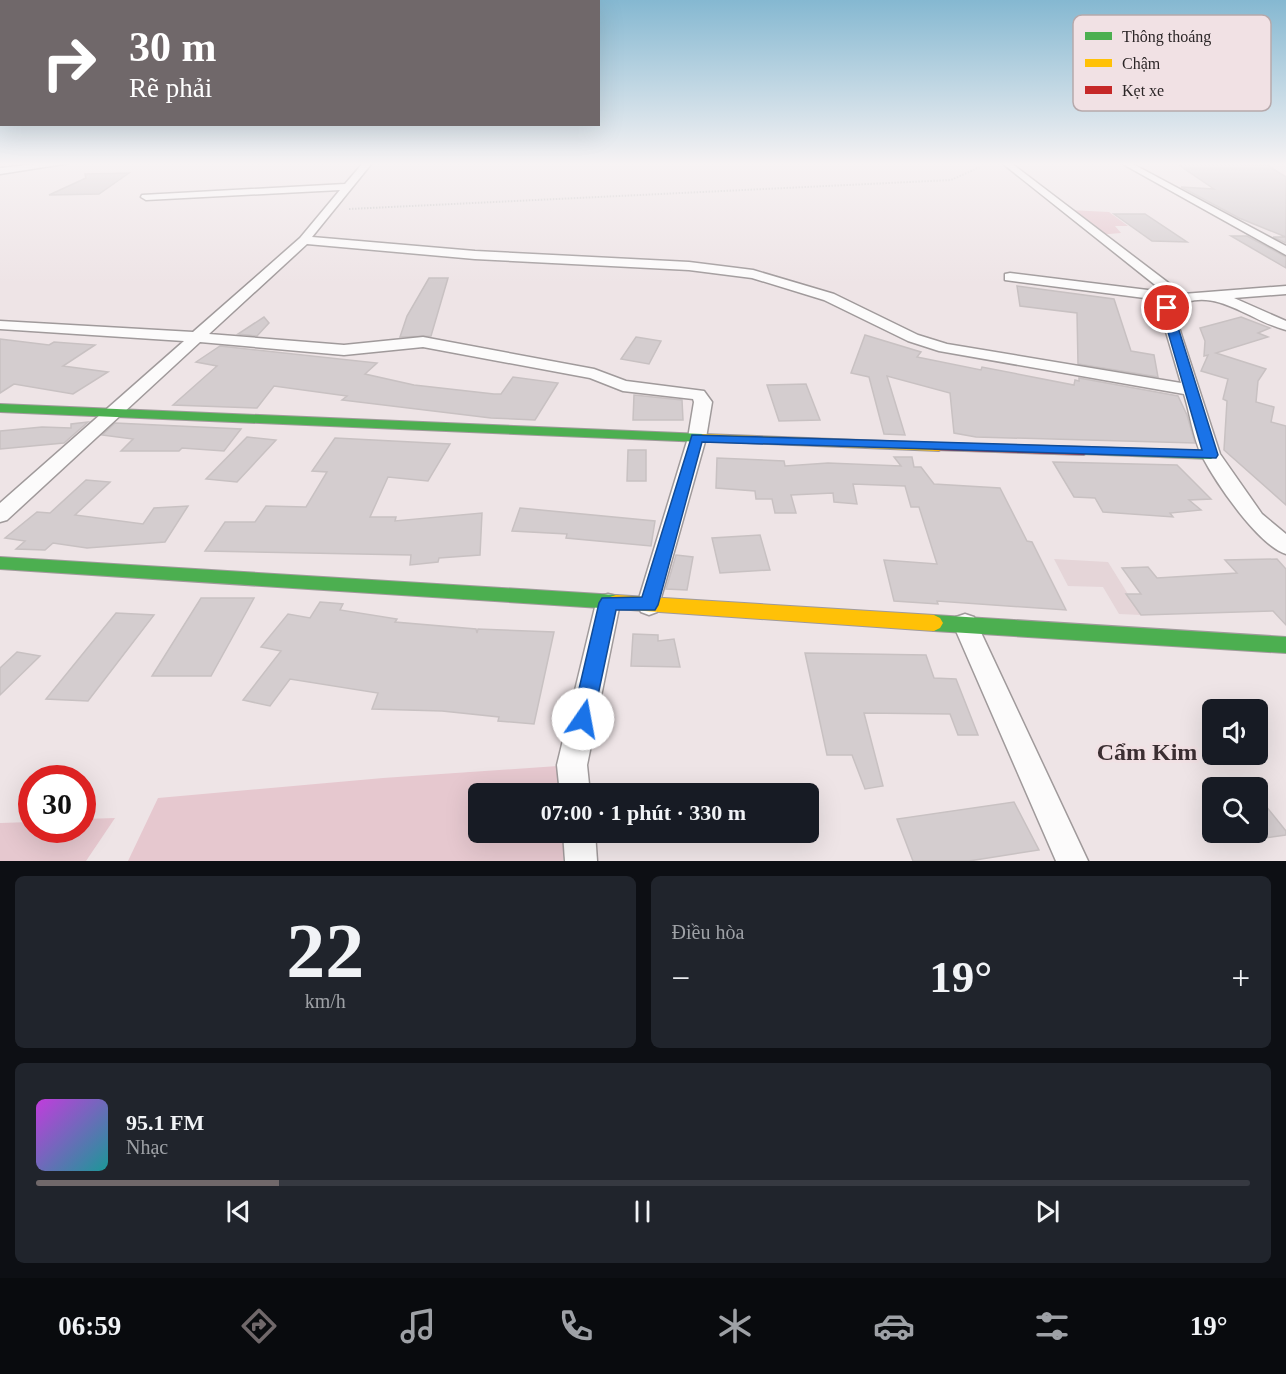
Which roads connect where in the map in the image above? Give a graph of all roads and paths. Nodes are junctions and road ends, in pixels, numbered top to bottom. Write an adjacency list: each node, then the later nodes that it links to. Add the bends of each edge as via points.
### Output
1 (334, 203): 5 (street)
2 (469, 203): 5 (path)
3 (1058, 203): 11 (street)
4 (1199, 203): 7 (street)
5 (327, 210): 6 (street)
6 (304, 240): 14 (street); 15 (street, via 475,255 689,266 753,274 830,297 903,333 944,348)
7 (1286, 251)
8 (1010, 277): 11 (street)
9 (1286, 290): 10 (street)
10 (1220, 296): 11 (street); 13 (street)
11 (1180, 298): 15 (street, via 1167,308 1168,319)
12 (0, 326): 14 (street)
13 (1286, 326)
14 (196, 337): 17 (street); 18 (street, via 344,350 423,342 594,374 623,386 692,393 703,402)
15 (1192, 390): 19 (street)
16 (0, 408): 17 (street)
17 (112, 411): 18 (street); 20 (street)
18 (697, 438): 19 (street); 24 (street)
19 (1211, 455): 21 (street, via 1255,519)
20 (0, 515)
21 (1286, 546)
22 (0, 563): 23 (street)
23 (608, 603): 24 (street); 27 (street, via 572,765)
24 (648, 605): 25 (street)
25 (965, 624): 26 (street); 30 (street)
26 (1286, 645)
27 (574, 783)
28 (580, 843): 29 (street)
29 (581, 861)
30 (1072, 861)

